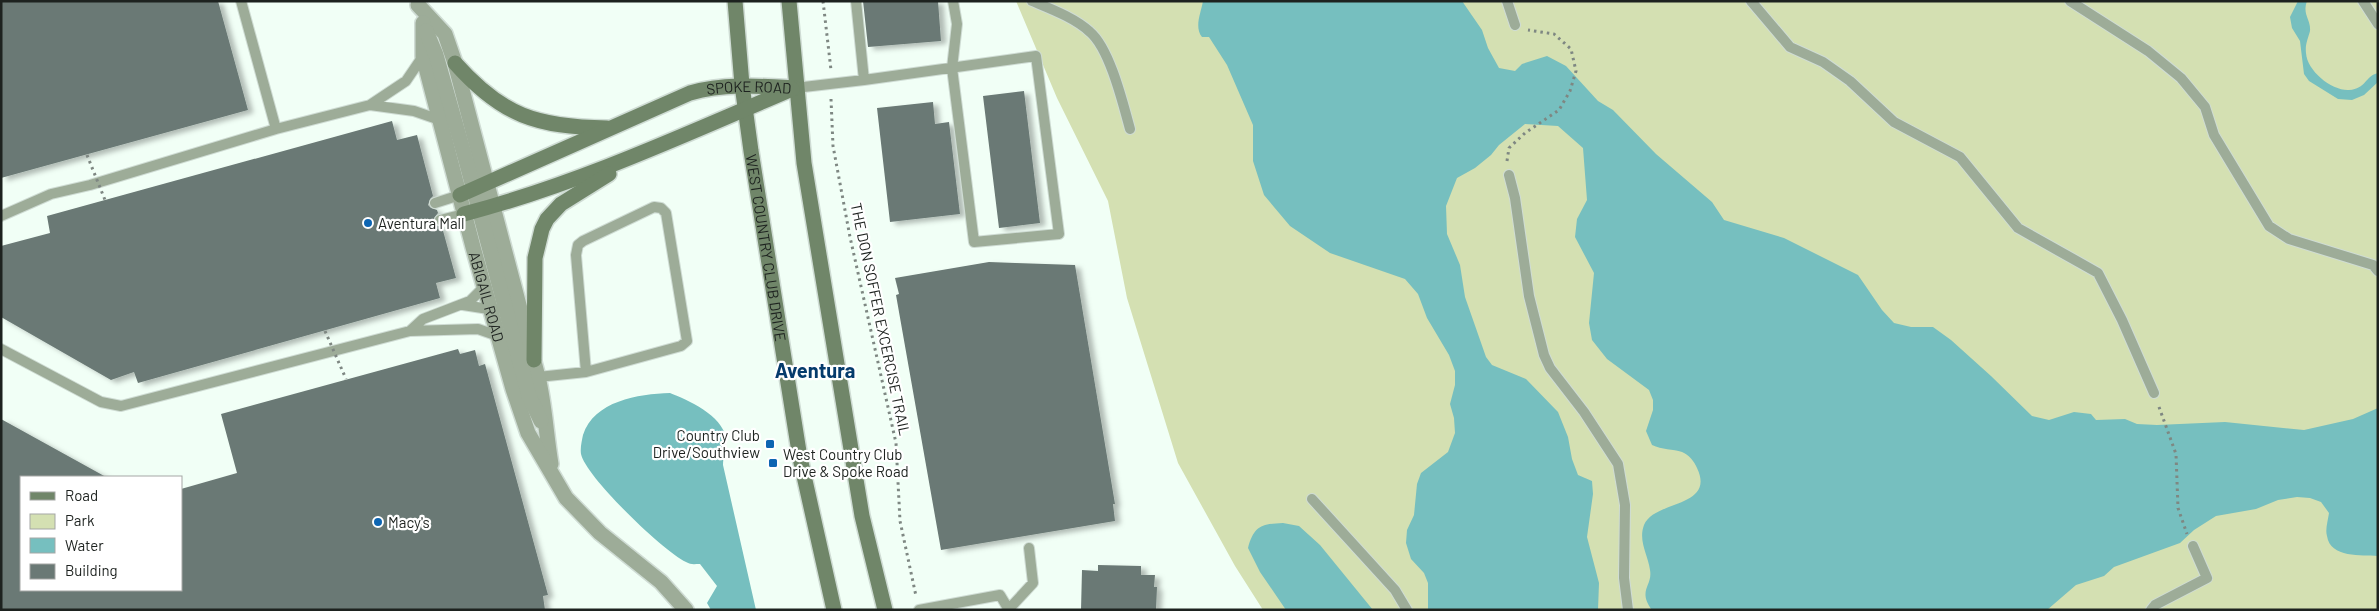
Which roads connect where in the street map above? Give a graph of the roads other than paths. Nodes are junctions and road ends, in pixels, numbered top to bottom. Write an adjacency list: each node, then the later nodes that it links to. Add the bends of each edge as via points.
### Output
1 (241, 1): 26 (lane)
2 (735, 1): 19 (street, WEST COUNTRY CLUB DRIVE)
3 (789, 1): 20 (street)
4 (856, 1): 18 (lane)
5 (953, 1): 17 (lane, via 957,24)
6 (1032, 1): 25 (lane, via 1091,32 1114,77)
7 (1507, 1): 14 (lane)
8 (1751, 1): 45 (lane, via 1790,47 1823,62 1850,81 1894,122 1960,157 2018,228 2098,273)
9 (2070, 1): 34 (lane, via 2148,50 2181,78 2205,107 2214,135 2269,226 2289,239 2373,265)
10 (2362, 1): 13 (lane)
11 (418, 3): 12 (street, ABIGAIL ROAD); 16 (street, ABIGAIL ROAD, via 445,34)
12 (423, 22): 15 (street, ABIGAIL ROAD); 29 (street, ABIGAIL ROAD, via 436,55)
13 (2378, 24)
14 (1515, 25)
15 (423, 56): 21 (lane, via 406,81); 23 (street, ABIGAIL ROAD)
16 (455, 63): 24 (street, via 485,93 526,118 561,125); 29 (street, ABIGAIL ROAD)
17 (952, 68): 17 (lane, via 1036,56 1059,234 974,242); 18 (lane)
18 (864, 80): 20 (lane)
19 (742, 85): 20 (street, SPOKE ROAD); 22 (street, WEST COUNTRY CLUB DRIVE); 24 (street, SPOKE ROAD, via 690,93)
20 (795, 88): 22 (street, SPOKE ROAD); 54 (street, via 804,163 862,516)
21 (370, 105): 23 (lane, via 414,111); 26 (lane)
22 (745, 109): 27 (street, SPOKE ROAD); 53 (street, WEST COUNTRY CLUB DRIVE, via 800,458)
23 (440, 120): 29 (street, ABIGAIL ROAD)
24 (611, 128): 29 (street, SPOKE ROAD)
25 (1130, 129)
26 (276, 130): 32 (lane, via 51,194)
27 (645, 153): 31 (street, SPOKE ROAD); 42 (street, via 569,198 553,211 542,229 534,258)
28 (1509, 176): 57 (lane, via 1516,198 1529,296 1544,355 1618,464 1625,505 1624,578)
29 (474, 189): 30 (lane); 31 (street, ABIGAIL ROAD); 31 (street, ABIGAIL ROAD)
30 (435, 203)
31 (479, 210): 33 (lane); 35 (street, ABIGAIL ROAD); 38 (street, ABIGAIL ROAD); 42 (street, ABIGAIL ROAD)
32 (1, 216)
33 (440, 220)
34 (2378, 271)
35 (484, 287): 36 (lane); 37 (street, ABIGAIL ROAD)
36 (462, 305): 37 (lane); 39 (lane, via 423,319)
37 (490, 308): 38 (lane); 40 (street, ABIGAIL ROAD)
38 (507, 316): 46 (street, ABIGAIL ROAD, via 529,396)
39 (410, 331): 40 (lane, via 478,329); 41 (lane, via 121,406 101,402)
40 (498, 336): 47 (street, ABIGAIL ROAD, via 526,425)
41 (1, 349)
42 (534, 360): 44 (street, ABIGAIL ROAD)
43 (586, 372): 43 (lane, via 681,346 686,341 666,213 661,208 654,207 578,245 576,255); 44 (lane)
44 (538, 377): 46 (street, ABIGAIL ROAD, via 543,398)
45 (2154, 392)
46 (544, 428): 47 (street, ABIGAIL ROAD)
47 (554, 478): 52 (street, ABIGAIL ROAD, via 566,498 600,533 661,582)
48 (1312, 499): 56 (lane, via 1395,590)
49 (2193, 546): 58 (lane, via 2207,578)
50 (1029, 548): 51 (lane, via 1033,583)
51 (1010, 609): 55 (lane, via 1000,595)
52 (686, 610)
53 (834, 610)
54 (885, 610)
55 (919, 610)
56 (1407, 610)
57 (1628, 610)
58 (2151, 610)

